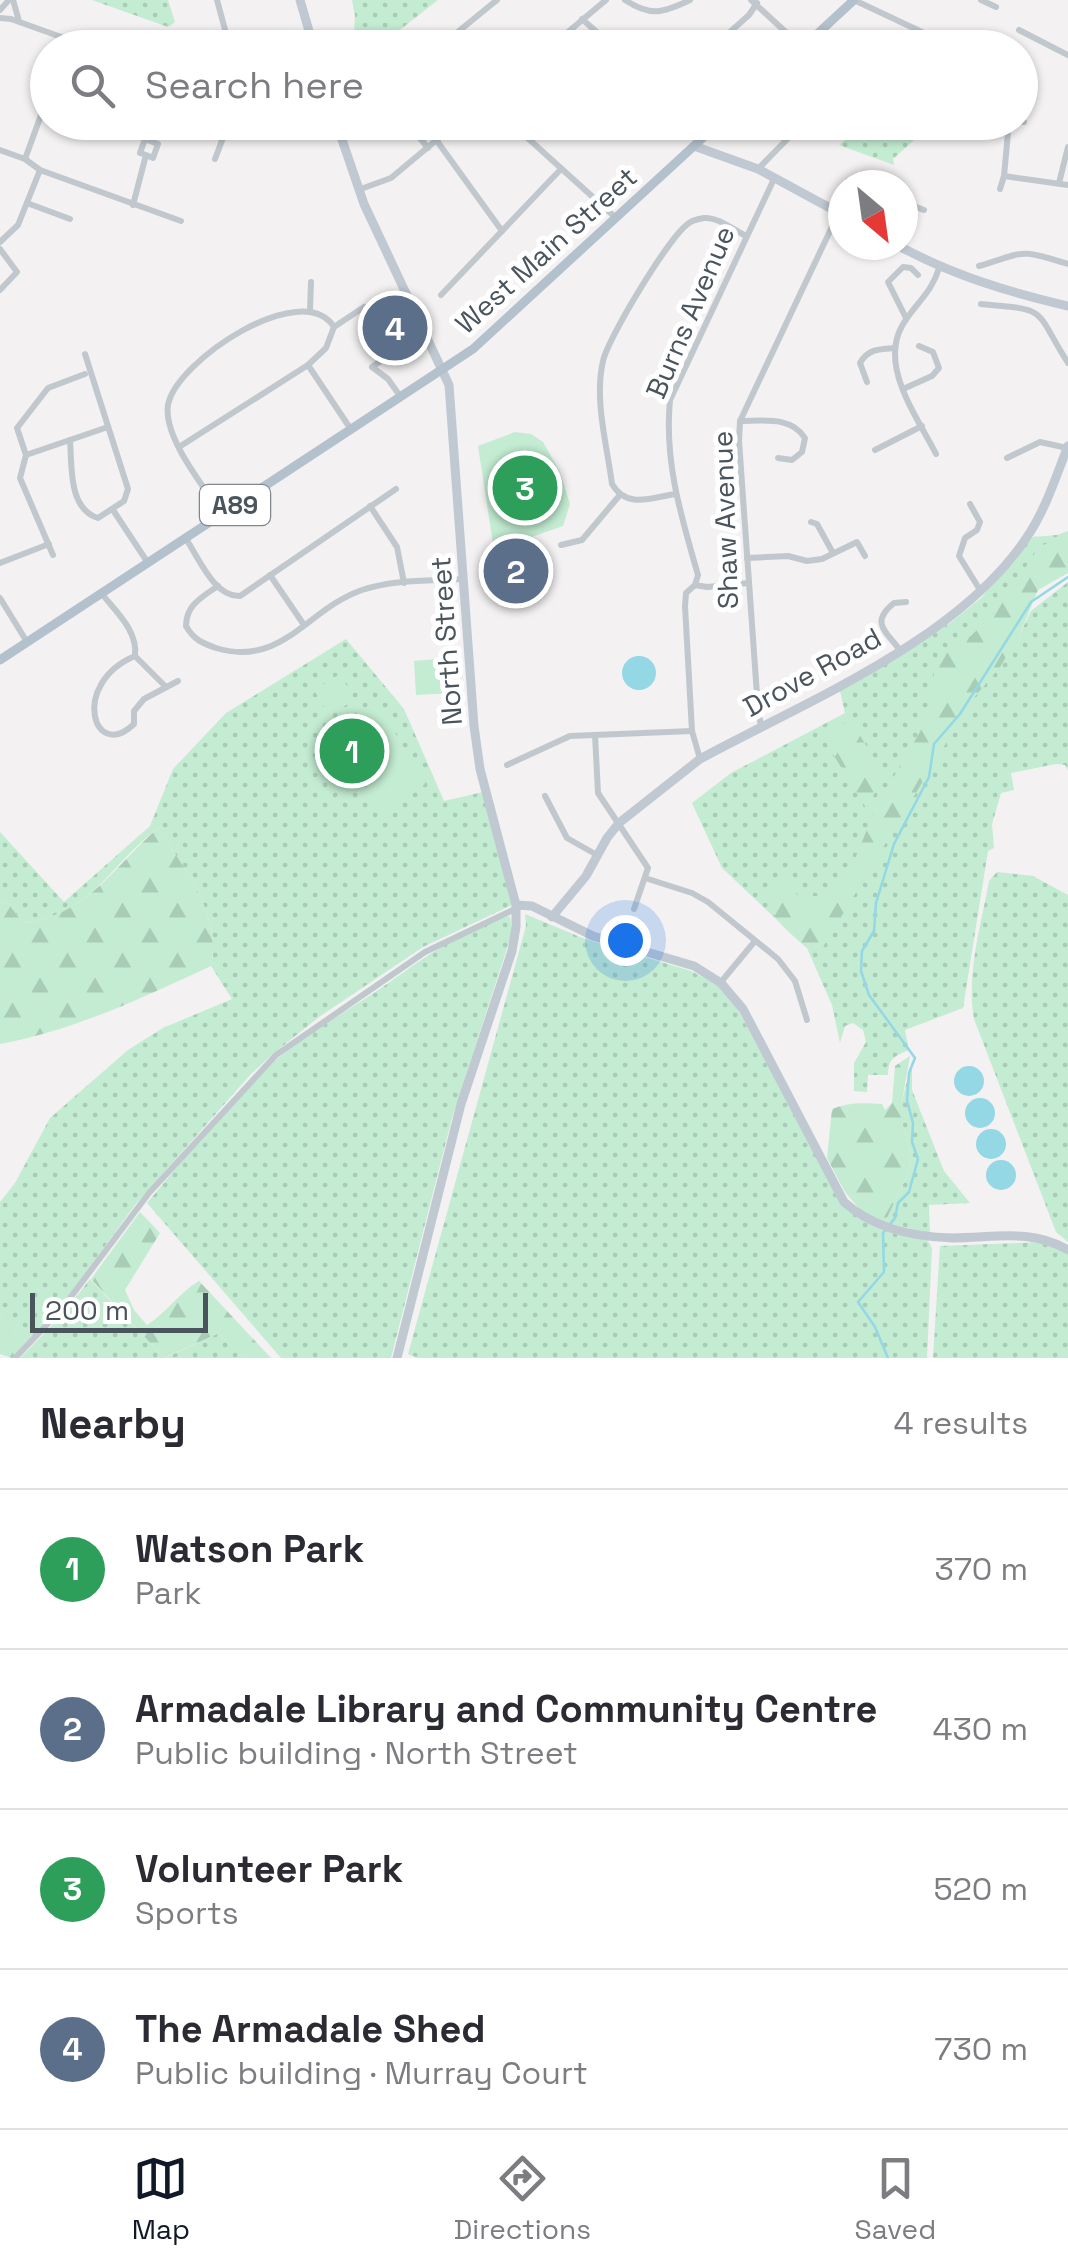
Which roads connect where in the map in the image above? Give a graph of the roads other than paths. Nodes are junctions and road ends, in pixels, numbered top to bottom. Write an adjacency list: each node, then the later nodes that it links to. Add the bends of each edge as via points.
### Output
1 (11, 0): 12 (street); 14 (street)
2 (217, 0): 16 (street)
3 (300, 0): 17 (street)
4 (497, 0): 18 (street)
5 (606, 0): 13 (street)
6 (624, 0): 7 (street, via 644,11 666,12)
7 (690, 0)
8 (854, 0): 23 (main road); 24 (street)
9 (982, 0): 11 (street)
10 (754, 2): 21 (street); 22 (street)
11 (996, 7)
12 (0, 14): 14 (street)
13 (582, 19): 19 (street); 20 (street)
14 (19, 21): 15 (street)
15 (43, 30)
16 (225, 30)
17 (309, 30)
18 (460, 30)
19 (569, 30)
20 (594, 30)
21 (733, 30)
22 (784, 30)
23 (821, 30)
24 (918, 30)
25 (1038, 40): 26 (street)
26 (1068, 55)
27 (32, 140): 41 (street)
28 (222, 140): 42 (street)
29 (342, 140): 50 (street, North Street)
30 (421, 140): 38 (street)
31 (530, 140): 43 (street)
32 (700, 140): 37 (main road, West Main Street / A89)
33 (786, 140): 44 (street)
34 (1007, 140): 46 (street)
35 (437, 141): 38 (street); 59 (street)
36 (1066, 145): 48 (street)
37 (694, 146): 44 (street); 57 (main road, West Main Street / A89)
38 (428, 148): 50 (street, via 391,178)
39 (0, 150): 41 (street)
40 (146, 155): 52 (street)
41 (25, 159): 45 (street)
42 (215, 159)
43 (561, 169): 57 (street); 59 (street)
44 (758, 169): 47 (street)
45 (40, 170): 51 (street); 52 (street)
46 (1004, 176): 48 (street); 49 (street)
47 (775, 178): 53 (street); 60 (street, Burns Avenue)
48 (1064, 184)
49 (1000, 189)
50 (358, 190): 83 (street, North Street)
51 (27, 203): 56 (street); 62 (street)
52 (132, 205): 58 (street)
53 (828, 206)
54 (918, 208): 55 (street)
55 (924, 210)
56 (70, 219)
57 (617, 219): 83 (main road, West Main Street / A89)
58 (181, 221)
59 (502, 231): 70 (street)
60 (746, 236): 101 (street, Burns Avenue, via 670,400); 102 (street, via 716,220 689,223 613,334 600,393)
61 (828, 240): 88 (street, Shaw Avenue)
62 (0, 246): 69 (street, via 17,272)
63 (918, 256): 66 (street)
64 (1068, 264): 65 (street, via 1026,252)
65 (979, 266)
66 (939, 268): 72 (street); 74 (street, via 934,286)
67 (918, 276): 74 (street, via 903,267 888,282)
68 (311, 282): 73 (street)
69 (0, 290)
70 (441, 295)
71 (982, 304): 81 (street, via 1041,315)
72 (1068, 306)
73 (310, 310): 76 (street); 94 (street, via 268,319 201,359 168,407)
74 (906, 318): 79 (street)
75 (376, 325): 76 (street, via 364,308)
76 (334, 327): 82 (street, via 326,348)
77 (406, 344): 87 (street, via 372,367)
78 (918, 346): 86 (street, via 933,352 939,368)
79 (894, 348): 85 (street, via 864,355); 86 (street)
80 (85, 354): 90 (street)
81 (1068, 363)
82 (308, 365): 91 (street); 94 (street)
83 (444, 368): 87 (main road, A89); 118 (street, North Street)
84 (84, 374): 97 (street, via 48,388 20,421)
85 (866, 382)
86 (903, 389): 89 (street)
87 (400, 396): 91 (main road, A89)
88 (740, 421): 98 (street, via 798,428 802,452 792,460); 114 (street, Shaw Avenue)
89 (922, 426): 95 (street); 96 (street)
90 (108, 427): 92 (street); 105 (street, via 128,490)
91 (350, 428): 106 (main road, A89)
92 (70, 440): 97 (street); 105 (street, via 80,504 98,518)
93 (1068, 447): 99 (street, via 1040,442); 123 (street, Drove Road, via 1027,538)
94 (179, 448): 106 (street)
95 (875, 450)
96 (936, 454)
97 (26, 455): 109 (street, via 20,478)
98 (778, 458)
99 (1006, 458)
100 (396, 488): 104 (street)
101 (675, 494): 102 (street, via 630,502); 121 (street, Burns Avenue, via 698,575)
102 (619, 496): 110 (street, via 582,540)
103 (970, 504): 123 (street, via 980,522 960,556)
104 (370, 506): 117 (street); 119 (street, via 397,547)
105 (113, 510): 116 (street)
106 (222, 514): 108 (main road, A89)
107 (811, 522): 111 (street)
108 (186, 538): 116 (main road, A89); 122 (street)
109 (49, 544): 112 (street); 115 (street)
110 (560, 545)
111 (834, 553): 113 (street, via 857,542); 114 (street, via 807,560)
112 (54, 555)
113 (864, 556)
114 (747, 558): 120 (street, Shaw Avenue)
115 (0, 563)
116 (148, 563): 124 (main road, A89)
117 (270, 575): 122 (street, via 240,596); 127 (street)
118 (464, 579): 119 (street); 143 (street, North Street, via 480,766)
119 (404, 583): 127 (street, via 354,593)
120 (749, 583): 121 (street); 134 (street, Shaw Avenue)
121 (695, 585): 135 (street, Burns Avenue, via 685,606)
122 (218, 586): 127 (street, via 188,612 186,626 198,642 256,653)
123 (981, 591): 129 (street, Drove Road)
124 (102, 594): 128 (main road, A89); 130 (street, via 130,631)
125 (0, 598): 128 (street)
126 (906, 602): 129 (street, via 894,602 882,619 882,630)
127 (304, 624)
128 (27, 642): 131 (main road, A89)
129 (899, 650): 134 (street, Drove Road)
130 (135, 656): 133 (street); 133 (street, via 106,675 93,706 102,730 125,733 144,699)
131 (0, 660)
132 (178, 681): 133 (street)
133 (166, 687)
134 (762, 726): 137 (street, Drove Road)
135 (692, 730): 136 (street); 137 (street, Burns Avenue)
136 (595, 734): 138 (street, via 570,736); 140 (street, via 598,793)
137 (700, 759): 140 (street, Drove Road)
138 (507, 765)
139 (544, 796): 141 (street, via 566,836)
140 (620, 823): 141 (street, Drove Road); 142 (street, via 648,868)
141 (598, 856): 145 (street, Drove Road)
142 (645, 878): 144 (street); 146 (street, via 708,902)
143 (516, 906): 145 (street); 150 (street, via 424,952 276,1055 149,1193 61,1310); 151 (street, via 512,952 460,1104)
144 (634, 909)
145 (552, 917): 147 (street, via 694,966)
146 (755, 941): 147 (street); 148 (street, via 788,969)
147 (720, 983): 149 (street, via 743,1009 844,1202 861,1217 937,1237 1043,1238)
148 (807, 1020)
149 (1068, 1250)
150 (15, 1358)
151 (397, 1358)

